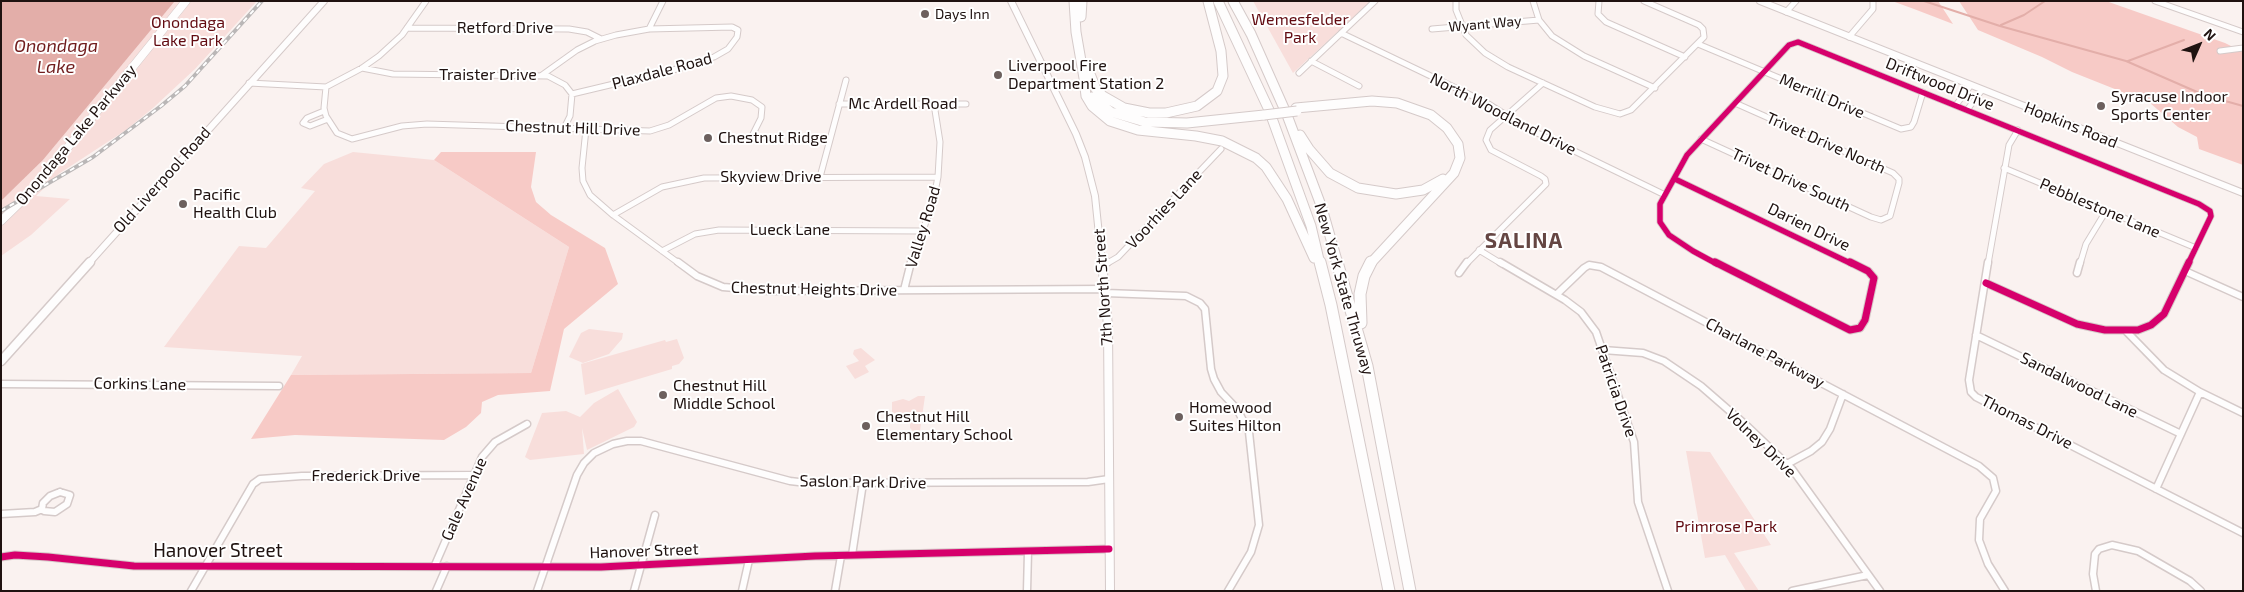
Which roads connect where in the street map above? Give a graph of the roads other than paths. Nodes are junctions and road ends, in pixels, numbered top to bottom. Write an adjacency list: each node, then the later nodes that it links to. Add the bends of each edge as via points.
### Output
1 (186, 1): 78 (main road, Onondaga Lake Parkway, via 35,188)
2 (324, 1): 43 (main road, Old Liverpool Road)
3 (426, 1): 24 (street)
4 (662, 1): 26 (street)
5 (1011, 1): 83 (street, 7th North Street, via 1085,156 1095,196)
6 (1072, 1): 21 (highway)
7 (1080, 1): 21 (highway)
8 (1208, 1): 35 (highway, via 1222,52 1223,76 1217,91 1197,106 1149,113 1115,104 1096,89)
9 (1218, 1): 92 (highway, New York State Thruway, via 1287,154 1311,226)
10 (1233, 1): 59 (highway, New York State Thruway)
11 (1375, 1): 28 (street)
12 (1456, 1): 23 (street)
13 (1533, 1): 22 (street)
14 (1599, 1): 34 (street, via 1598,14 1606,22)
15 (1644, 1): 31 (street, via 1699,25 1705,33)
16 (1760, 1): 20 (street, Hopkins Road)
17 (1796, 1): 20 (street)
18 (2155, 1): 27 (street)
19 (1873, 2): 29 (street, via 1873,9)
20 (1786, 12): 29 (street, Hopkins Road)
21 (1078, 18): 35 (highway); 41 (highway)
22 (1539, 20): 23 (street, Wyant Way); 48 (street, via 1552,36 1573,51)
23 (1461, 26): 25 (street, Wyant Way); 44 (street, via 1485,53)
24 (407, 28): 30 (street, Retford Drive, via 569,29 587,32); 37 (street)
25 (1432, 28)
26 (649, 29): 30 (street); 51 (street, Plaxdale Road, via 732,27 738,30 737,37 728,48 714,58)
27 (2243, 32)
28 (1342, 33): 36 (street); 61 (street, North Woodland Drive)
29 (1849, 37): 45 (street, Hopkins Road)
30 (601, 39): 40 (street, via 577,50)
31 (1698, 44): 34 (street); 38 (street, Merrill Drive)
32 (2243, 48): 33 (street)
33 (2220, 51)
34 (1685, 58): 48 (street)
35 (1085, 60): 60 (highway, via 1093,92 1106,105 1130,116 1176,121)
36 (1311, 61): 39 (street); 46 (street)
37 (362, 68): 40 (street, Traister Drive, via 393,74); 47 (street)
38 (1765, 72): 50 (street, Driftwood Drive, via 1789,45 1801,43); 50 (street, Merrill Drive, via 1901,129 1911,127 1914,122); 52 (street, Driftwood Drive)
39 (1299, 73)
40 (542, 75): 51 (street, Traister Drive, via 559,81)
41 (1084, 79): 60 (highway, via 1090,94 1101,105 1133,120 1188,123); 92 (highway, via 1086,96 1092,106 1110,121 1138,130 1222,141 1248,153 1266,167 1302,229)
42 (846, 80): 53 (street)
43 (249, 83): 47 (street); 97 (main road, Old Liverpool Road)
44 (1543, 84): 48 (street, via 1614,114 1631,110); 61 (street)
45 (1971, 85): 49 (street, Hopkins Road); 56 (street)
46 (1359, 86)
47 (326, 88): 58 (street)
48 (1655, 88)
49 (1982, 90): 57 (street); 73 (street, Hopkins Road)
50 (1923, 92): 56 (street, Driftwood Drive)
51 (572, 94): 63 (street, via 570,116)
52 (1735, 103): 67 (street, Driftwood Drive); 77 (street, Trivet Drive North, via 1893,173 1899,183 1890,216)
53 (839, 104): 54 (street, Mc Ardell Road); 70 (street)
54 (934, 104): 55 (street, Mc Ardell Road); 71 (street, Valley Road, via 940,158)
55 (966, 104)
56 (1956, 105): 57 (street, Driftwood Drive)
57 (1968, 110): 65 (street, Driftwood Drive)
58 (324, 111): 62 (street); 62 (street, via 303,123 310,126)
59 (1293, 111): 59 (highway, via 1372,103 1415,110 1430,117 1448,133 1455,147 1454,163 1448,175 1423,190 1396,194 1358,188 1337,178 1319,162); 60 (highway, bridge); 98 (highway, New York State Thruway); 98 (highway, via 1372,100 1397,103 1431,115 1447,128 1458,144 1460,158 1454,173 1380,250 1364,276 1359,310)
60 (1264, 114)
61 (1506, 116): 74 (street, North Woodland Drive); 81 (street, via 1486,136 1487,146 1545,178 1546,184)
62 (328, 119): 63 (street, Chestnut Hill Drive, via 347,138 422,125)
63 (564, 128): 64 (street, Chestnut Hill Drive)
64 (586, 129): 66 (street, Chestnut Hill Drive, via 638,132 656,129 669,125 707,102 731,96 752,100 762,107 761,118); 76 (street, Chestnut Heights Drive, via 583,181 590,195)
65 (2018, 130): 69 (street, Thomas Drive, via 2009,145); 80 (street, Driftwood Drive, via 2207,208 2211,216)
66 (753, 134)
67 (1701, 139): 72 (street, Driftwood Drive, via 1687,155); 77 (street, Trivet Drive South)
68 (1221, 149): 83 (street, Voorhies Lane, via 1118,257)
69 (2004, 168): 75 (street, Pebblestone Lane); 87 (street, Thomas Drive)
70 (820, 177): 71 (street, Skyview Drive); 76 (street, Skyview Drive, via 688,180 650,192)
71 (938, 177): 79 (street, Valley Road)
72 (1675, 179): 74 (street, Driftwood Drive); 93 (street, Darien Drive, via 1872,274 1874,283 1865,320 1860,328)
73 (2243, 193)
74 (1665, 195): 93 (street, Driftwood Drive, via 1660,204 1660,222 1682,245 1844,329)
75 (2106, 211): 80 (street, Pebblestone Lane); 86 (street, via 2086,244)
76 (612, 215): 82 (street, Chestnut Heights Drive)
77 (1881, 220)
78 (1, 221)
79 (923, 231): 82 (street, Lueck Lane, via 719,230 695,234); 88 (street, Valley Road, via 911,260)
80 (2196, 248): 84 (street, Driftwood Drive)
81 (1479, 250): 85 (street); 90 (street, Patricia Drive)
82 (662, 251): 88 (street, Chestnut Heights Drive, via 712,284 735,289)
83 (1103, 264): 89 (street, 7th North Street)
84 (2185, 271): 91 (street); 94 (street, Driftwood Drive, via 2160,319 2151,325)
85 (1459, 273)
86 (2077, 273)
87 (1986, 283): 94 (street, Driftwood Drive, via 2077,324); 95 (street, Thomas Drive)
88 (904, 290): 89 (street, Chestnut Heights Drive)
89 (1105, 291): 108 (street, 7th North Street); 135 (street, Chestnut Heights Drive, via 1186,296 1200,302 1205,309 1214,379 1237,409 1249,432 1259,525 1251,552)
90 (1557, 294): 96 (street, Patricia Drive, via 1590,322); 102 (street, Charlane Parkway, via 1584,268 1589,265 1601,267)
91 (2243, 297)
92 (1331, 305): 136 (highway, New York State Thruway)
93 (1854, 330)
94 (2126, 331): 101 (street, via 2164,370)
95 (1976, 335): 105 (street, Sandalwood Lane); 110 (street, Thomas Drive, via 1969,380 1971,392 1976,397)
96 (1603, 350): 106 (street, Volney Drive, via 1643,353 1680,371); 138 (street, Patricia Drive, via 1634,442 1642,517)
97 (1, 361)
98 (1367, 366): 137 (highway, New York State Thruway)
99 (1, 384): 100 (street, Corkins Lane)
100 (279, 386)
101 (2200, 392): 103 (street); 105 (street)
102 (1843, 394): 106 (street, via 1822,442); 141 (street, Charlane Parkway, via 1977,465 1993,478 1996,492 1980,519 1979,540 1988,564)
103 (2243, 413)
104 (527, 424): 107 (street, Gale Avenue, via 495,442)
105 (2181, 434): 110 (street)
106 (1787, 464): 126 (street, Volney Drive)
107 (472, 475): 121 (street, Gale Avenue); 123 (street, Frederick Drive, via 260,479 253,484)
108 (1109, 479): 109 (street, Saslon Park Drive, via 1088,482); 115 (street, 7th North Street)
109 (863, 483): 118 (street); 125 (street, Saslon Park Drive, via 790,481 641,441 604,447 584,464 577,475)
110 (2156, 489): 114 (street, Thomas Drive)
111 (42, 509): 112 (street)
112 (1, 514)
113 (655, 515): 122 (street)
114 (2243, 533)
115 (1109, 549): 116 (street); 134 (street, 7th North Street)
116 (1028, 552): 118 (street); 133 (street)
117 (841, 556): 118 (street, Hanover Street); 120 (street, Hanover Street); 132 (street)
118 (852, 556)
119 (1, 557): 123 (street, Hanover Street, via 48,557 134,566)
120 (749, 560): 122 (street, Hanover Street); 131 (street)
121 (435, 565): 123 (street, Hanover Street); 124 (street, Hanover Street)
122 (641, 565): 125 (street, Hanover Street); 130 (street)
123 (206, 566): 127 (street)
124 (446, 566): 125 (street, Hanover Street); 128 (street, Gale Avenue)
125 (546, 567): 129 (street, Saslon Park Drive)
126 (1868, 575): 139 (street); 140 (street, Volney Drive)
127 (191, 591)
128 (436, 591)
129 (537, 591)
130 (634, 591)
131 (742, 591)
132 (836, 591)
133 (1027, 591)
134 (1110, 591)
135 (1228, 591)
136 (1388, 591)
137 (1410, 591)
138 (1668, 591)
139 (1792, 591)
140 (1880, 591)
141 (2005, 591)
142 (2096, 591): 143 (street, via 2093,574 2095,554 2099,549 2112,545 2145,555)
143 (2201, 591)

